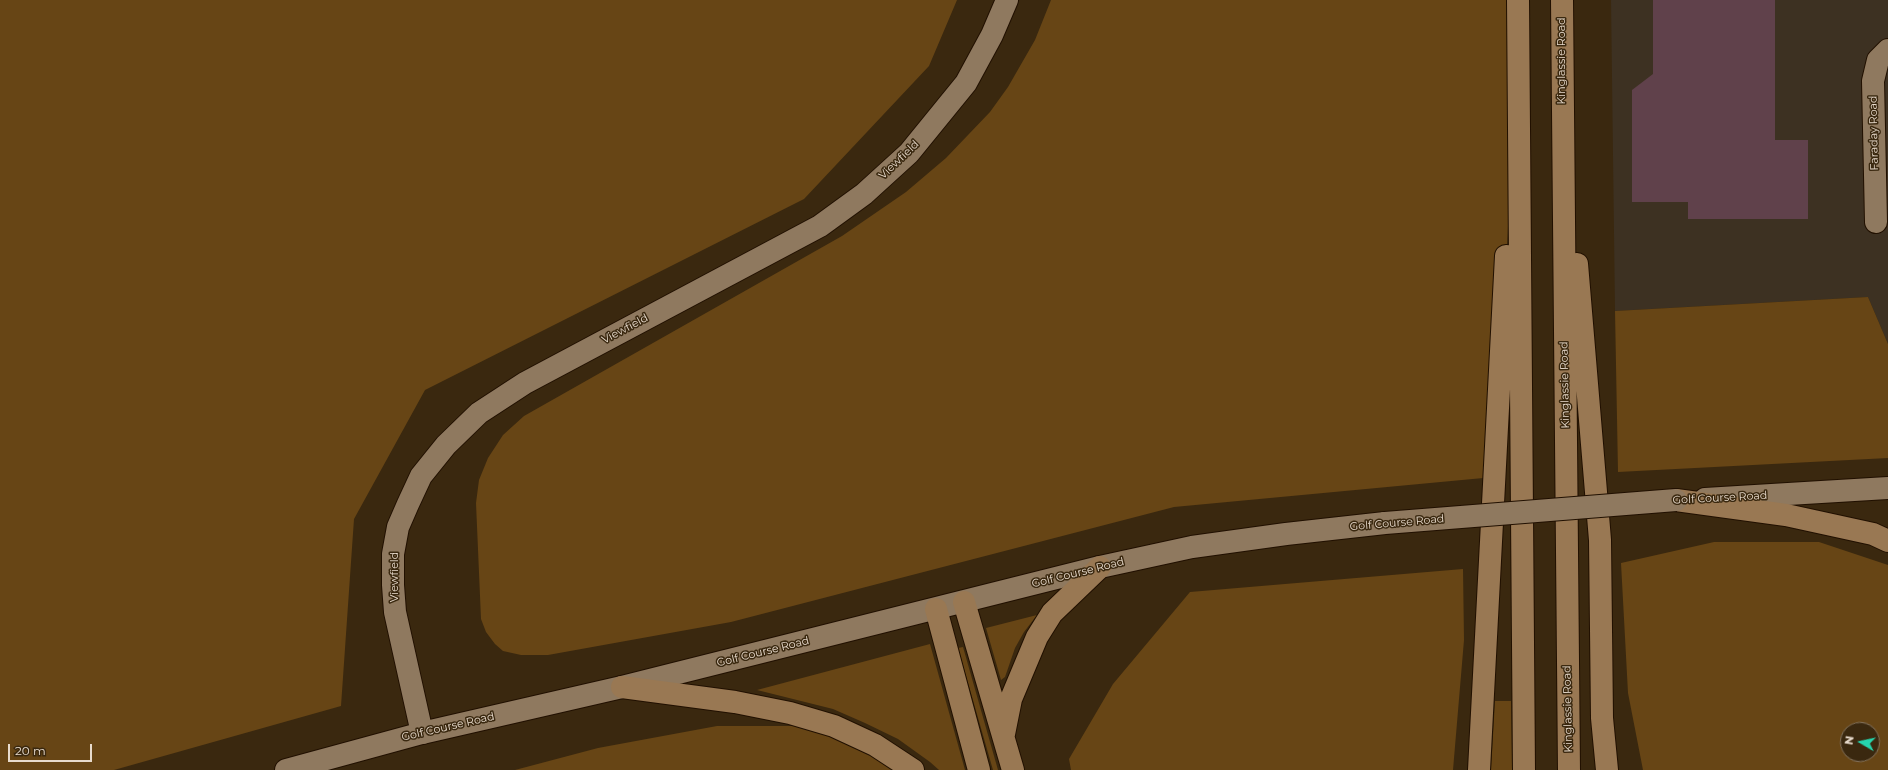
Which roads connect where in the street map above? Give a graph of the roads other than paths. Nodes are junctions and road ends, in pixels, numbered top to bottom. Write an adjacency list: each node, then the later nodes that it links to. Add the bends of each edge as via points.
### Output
1 (1007, 0): 15 (street, Viewfield, via 992,35 966,83 909,153 864,194 820,226 525,383 479,413 446,445 421,476 398,527 393,554 393,586 395,612)
2 (1518, 0): 4 (main road)
3 (1562, 0): 6 (main road, Kinglassie Road)
4 (1518, 48): 21 (main road); 22 (main road)
5 (1888, 50): 7 (street, Faraday Road, via 1878,60 1874,81)
6 (1562, 75): 23 (main road, Kinglassie Road); 24 (main road, via 1600,540 1602,718)
7 (1876, 222)
8 (1888, 488): 9 (street, Golf Course Road)
9 (1676, 500): 10 (main road, via 1786,515 1873,534); 11 (street, Golf Course Road, bridge, via 1385,523 1286,534 1192,547)
10 (1888, 541)
11 (1100, 567): 12 (street, Golf Course Road); 16 (main road, via 1052,613 1037,637 1011,699)
12 (964, 602): 13 (street, Golf Course Road); 16 (main road)
13 (936, 609): 14 (street, Golf Course Road); 19 (main road)
14 (622, 687): 15 (street, Golf Course Road); 18 (main road, via 735,702 790,713 834,726 875,745)
15 (422, 733): 17 (street, Golf Course Road)
16 (1004, 734): 20 (main road)
17 (286, 770)
18 (913, 770)
19 (979, 770)
20 (1013, 770)
21 (1479, 770)
22 (1524, 770)
23 (1569, 770)
24 (1607, 770)

